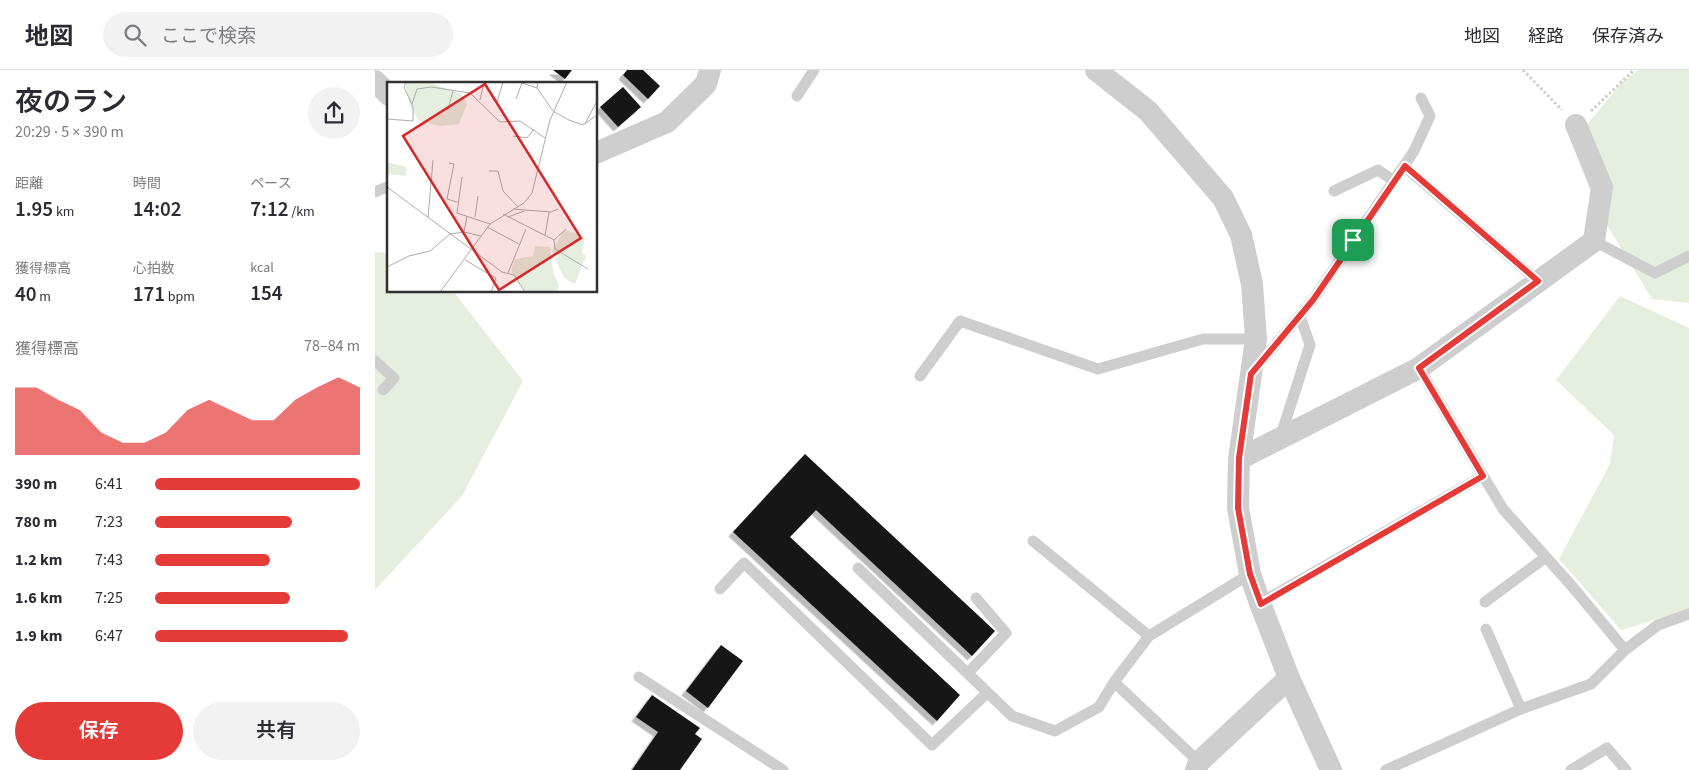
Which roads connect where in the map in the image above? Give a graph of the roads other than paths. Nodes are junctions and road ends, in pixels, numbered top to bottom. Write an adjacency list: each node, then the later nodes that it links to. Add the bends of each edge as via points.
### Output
1 (710, 70): 9 (street, via 706,84 667,122)
2 (814, 70): 6 (lane)
3 (1096, 70): 19 (street, via 1148,111 1223,198 1241,235 1252,284)
4 (375, 81): 5 (street)
5 (387, 93)
6 (797, 96)
7 (1421, 98): 10 (lane, via 1430,116)
8 (1576, 125): 15 (street, via 1602,187)
9 (597, 154)
10 (1405, 166): 11 (lane); 17 (lane)
11 (1394, 181): 13 (lane, via 1378,170); 18 (lane)
12 (387, 187): 14 (lane)
13 (1334, 191)
14 (375, 192)
15 (1594, 242): 16 (lane, via 1655,273); 17 (street)
16 (1689, 256)
17 (1538, 281): 21 (street)
18 (1300, 316): 22 (lane); 25 (lane, via 1310,345)
19 (1256, 339): 22 (street); 23 (lane, via 1203,339 1098,368 960,321)
20 (375, 361): 24 (lane, via 394,378)
21 (1419, 368): 25 (street); 27 (lane)
22 (1251, 374): 26 (street)
23 (920, 376)
24 (383, 390)
25 (1280, 438): 26 (street)
26 (1239, 458): 31 (street, via 1238,508)
27 (1483, 476): 29 (lane, via 1503,509); 35 (lane)
28 (1033, 541): 38 (lane)
29 (1546, 557): 34 (lane); 39 (lane)
30 (858, 568): 40 (lane)
31 (1250, 574): 35 (street); 38 (lane)
32 (720, 589): 44 (lane, via 744,562 932,745)
33 (976, 598): 40 (lane, via 1006,632)
34 (1485, 602)
35 (1261, 604): 42 (street)
36 (1689, 614): 39 (lane, via 1658,625)
37 (1485, 629): 45 (lane)
38 (1149, 636): 43 (lane)
39 (1625, 650): 45 (lane, via 1591,684)
40 (968, 673): 44 (lane)
41 (639, 678): 47 (lane)
42 (1289, 678): 46 (street); 48 (street)
43 (1114, 682): 44 (lane, via 1099,707 1055,731 1012,716); 46 (lane)
44 (987, 693)
45 (1521, 709): 49 (lane)
46 (1197, 766)
47 (783, 770)
48 (1331, 770)
49 (1386, 770)
50 (1571, 770): 51 (lane, via 1607,748)
51 (1626, 770)

